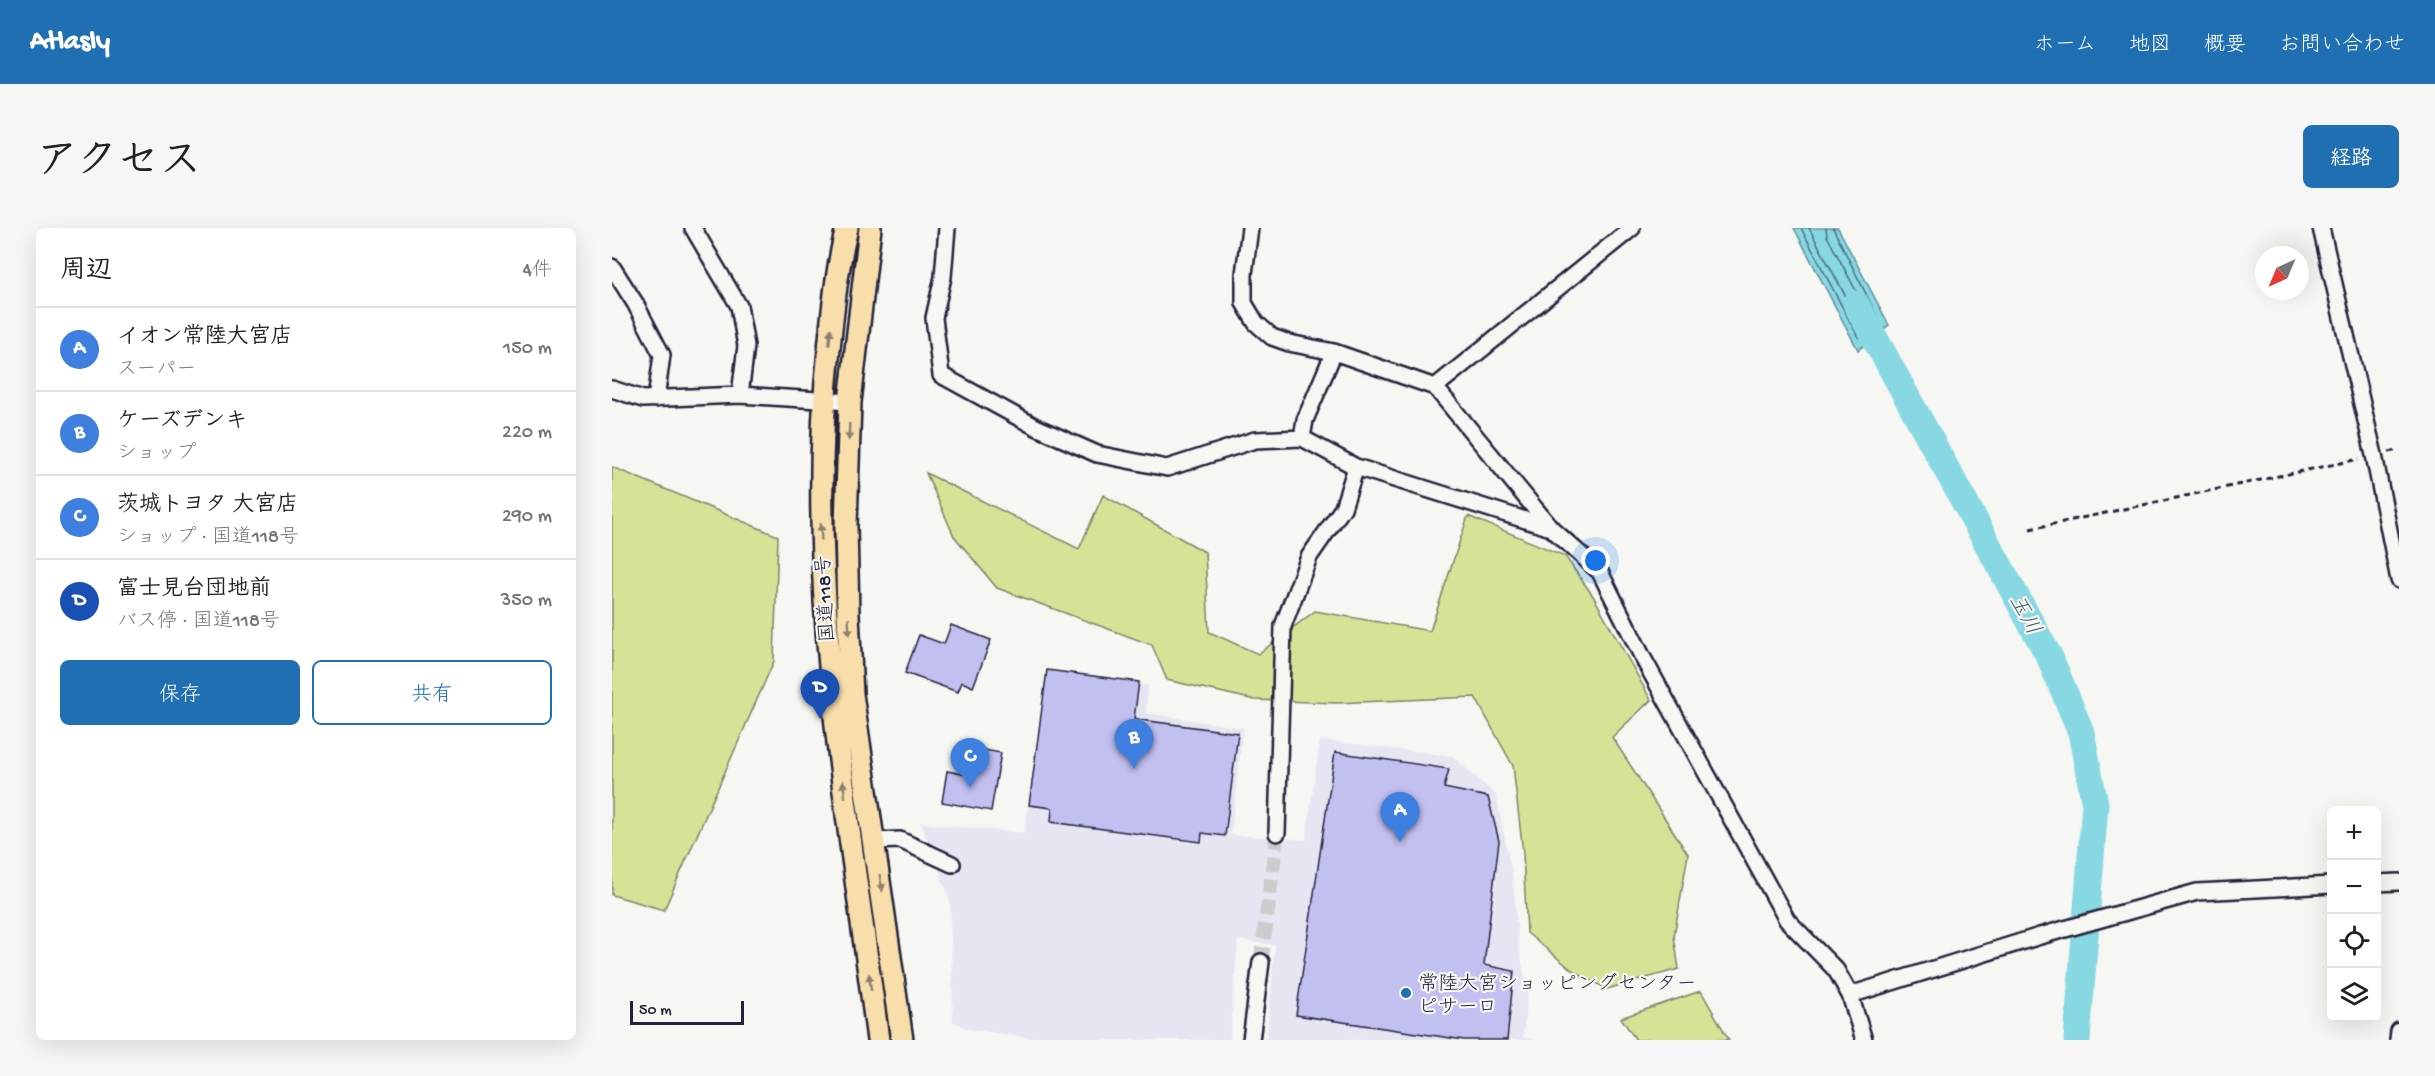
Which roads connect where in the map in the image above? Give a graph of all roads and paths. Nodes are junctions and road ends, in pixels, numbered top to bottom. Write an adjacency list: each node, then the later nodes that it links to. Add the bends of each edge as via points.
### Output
1 (693, 228): 12 (street, via 740,306 746,346)
2 (847, 228): 14 (highway, 国道118号, one-way to 2)
3 (870, 228): 15 (highway, 国道118号)
4 (947, 228): 16 (street, via 943,277 934,318 941,375 1036,427 1097,454 1167,468 1255,440)
5 (1250, 228): 9 (street, via 1244,303 1256,323 1272,337 1289,344)
6 (1632, 228): 10 (street)
7 (2321, 228): 17 (street)
8 (612, 267): 13 (street, via 662,355)
9 (1334, 352): 10 (street); 16 (street, via 1305,420)
10 (1435, 387): 19 (street)
11 (612, 389): 13 (street)
12 (740, 394): 13 (street); 14 (street)
13 (656, 399)
14 (824, 399): 15 (street); 31 (highway, 国道118号, one-way to 14, via 831,695 821,525)
15 (850, 402): 23 (highway, 国道118号, one-way to 23, via 846,526 852,694)
16 (1302, 438): 18 (street)
17 (2374, 455): 20 (path); 21 (street)
18 (1356, 466): 19 (street); 22 (street, via 1343,508 1309,557 1283,626)
19 (1551, 528): 29 (street, via 1599,572 1787,920 1836,970)
20 (2030, 529)
21 (2399, 580)
22 (1276, 833)
23 (874, 841): 24 (street, via 900,840); 32 (highway, 国道118号, one-way to 32)
24 (952, 864)
25 (2399, 882): 26 (street)
26 (2381, 883)
27 (2327, 885): 29 (street, via 2197,892)
28 (1261, 962): 33 (street)
29 (1850, 995): 34 (street)
30 (2399, 1031): 35 (street)
31 (878, 1040)
32 (902, 1040)
33 (1251, 1040)
34 (1864, 1040)
35 (2398, 1040)

